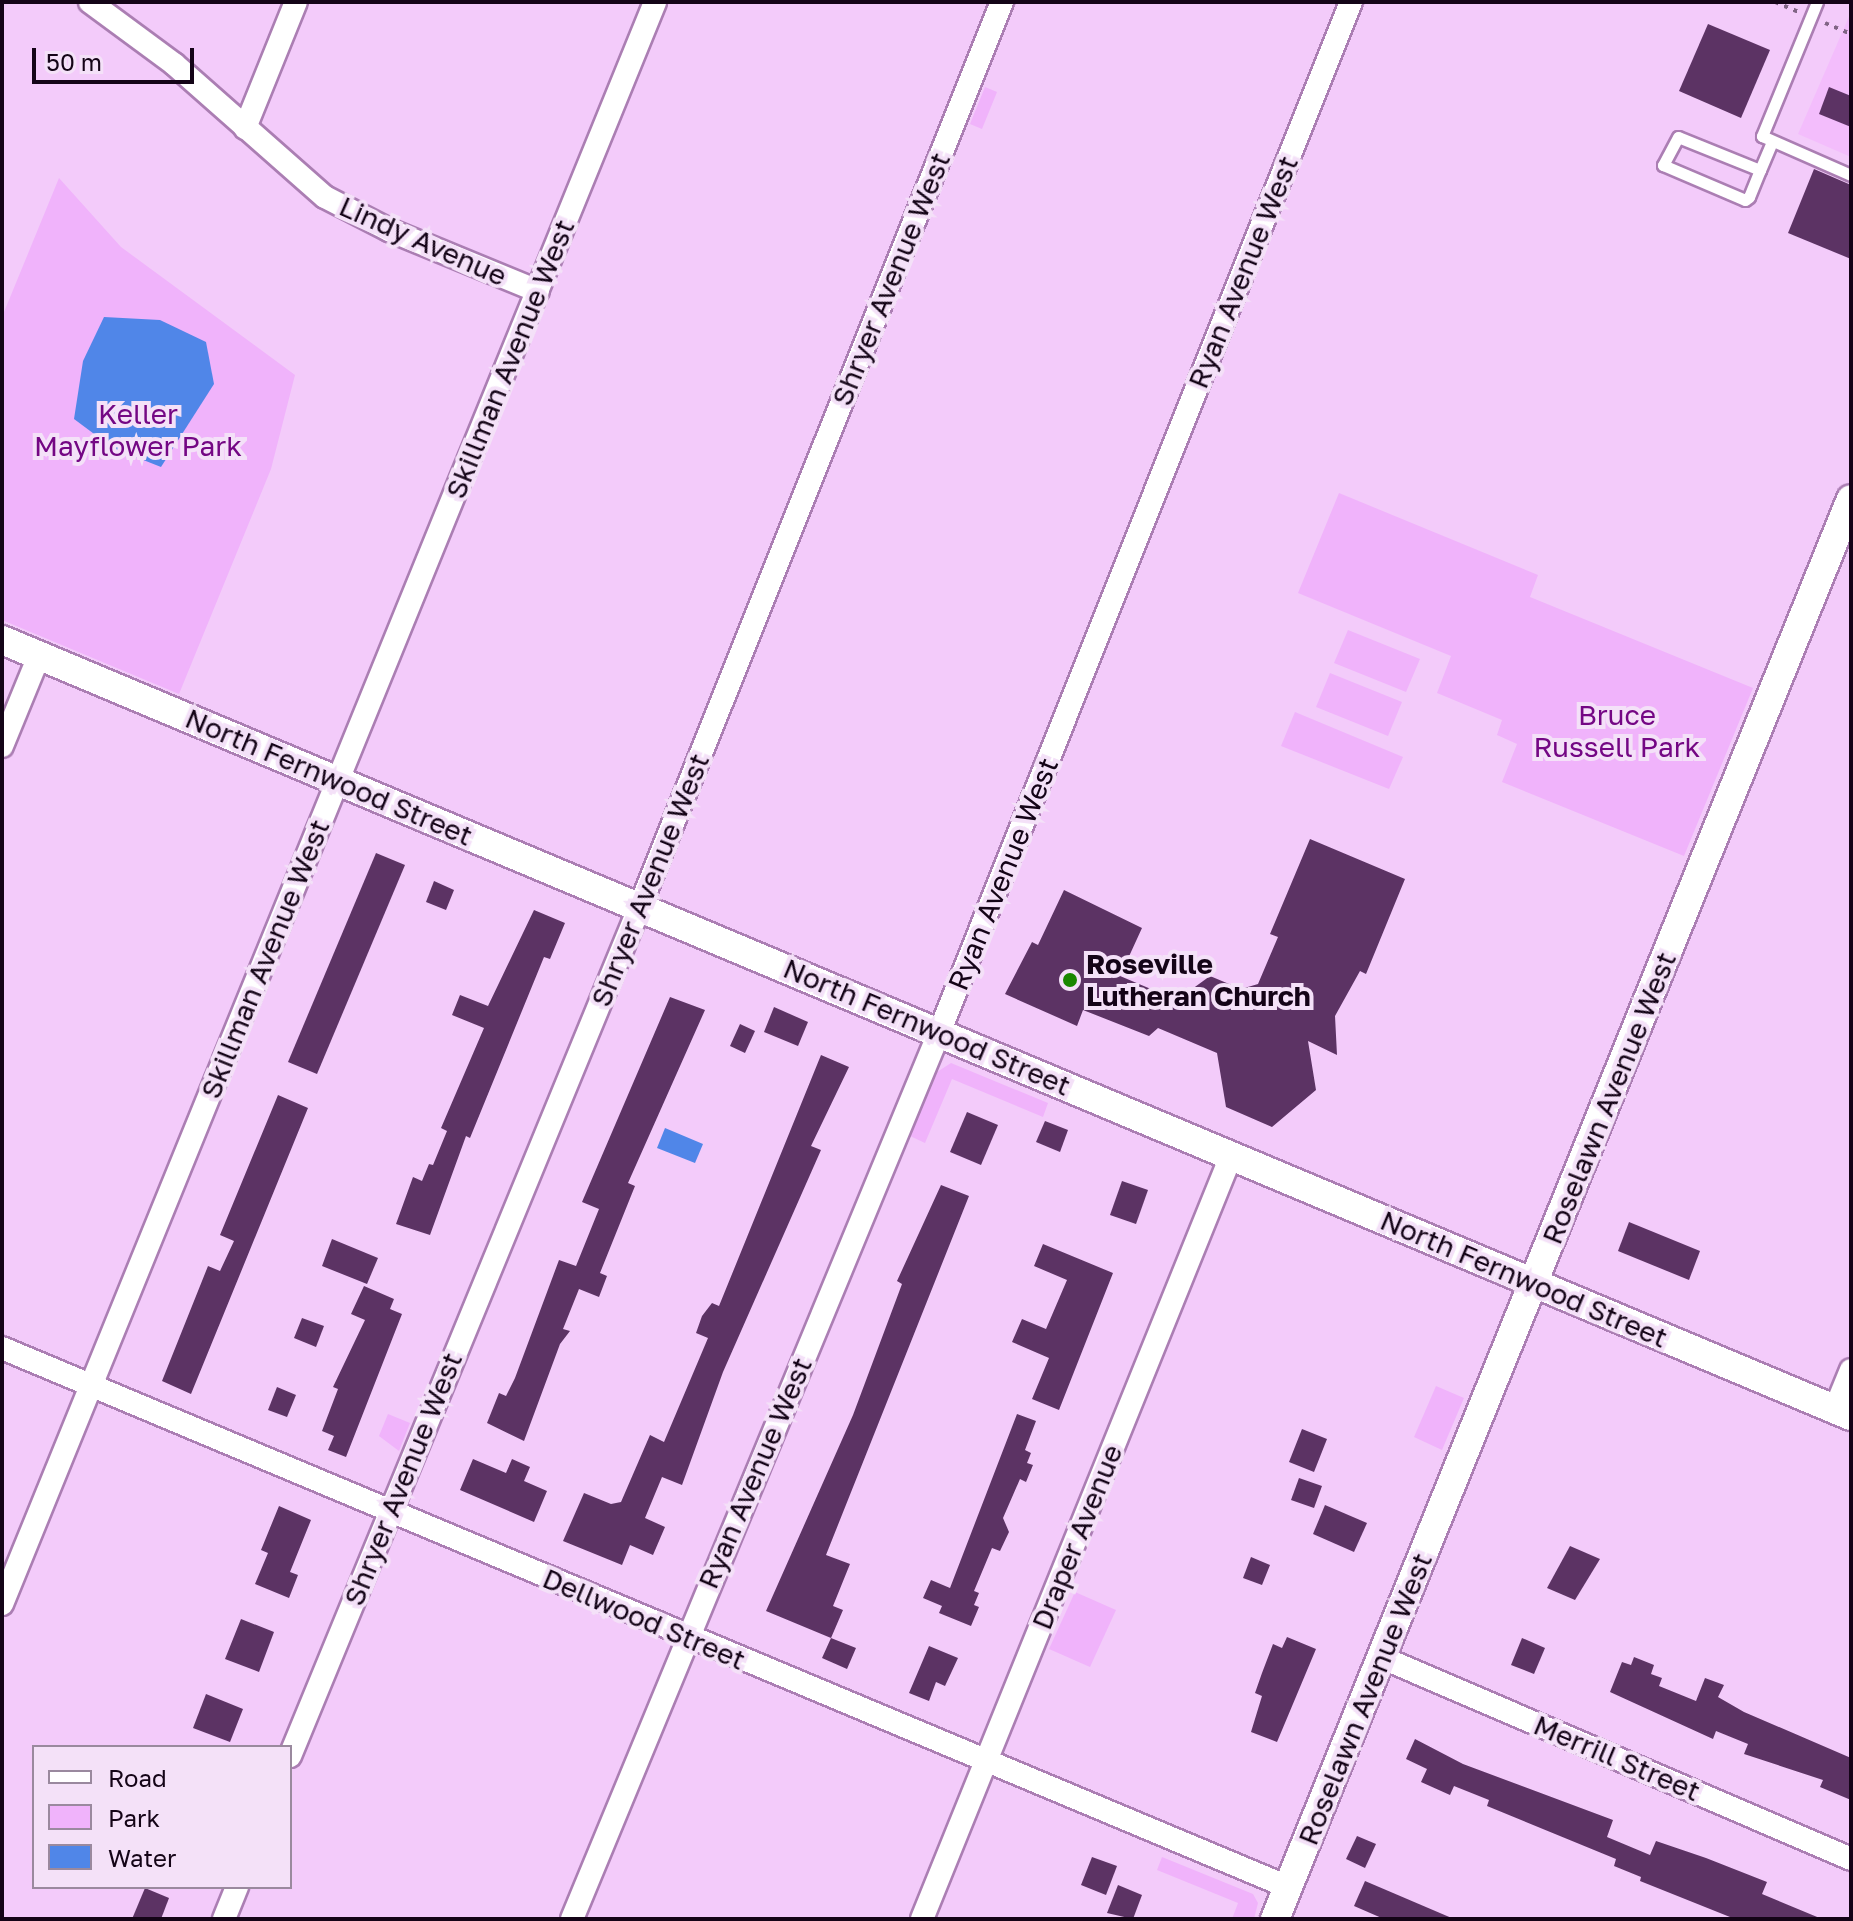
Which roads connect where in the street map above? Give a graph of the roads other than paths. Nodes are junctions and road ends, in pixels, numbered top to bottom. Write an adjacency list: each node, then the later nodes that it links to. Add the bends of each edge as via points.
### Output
1 (90, 2): 7 (street, Lindy Avenue, via 174,64)
2 (296, 2): 7 (street)
3 (655, 2): 11 (street, Skillman Avenue West)
4 (1002, 2): 17 (street, Shryer Avenue West)
5 (1351, 2): 18 (street, Ryan Avenue West)
6 (1817, 2): 8 (lane, via 1762,133)
7 (245, 128): 11 (street, Lindy Avenue, via 291,172 350,212)
8 (1772, 142): 9 (lane); 10 (lane)
9 (1760, 170): 9 (lane, via 1745,200 1663,165 1678,137)
10 (1851, 175)
11 (538, 291): 16 (street, Skillman Avenue West)
12 (1851, 499): 20 (street, Roselawn Avenue West)
13 (2, 640): 14 (street, North Fernwood Street)
14 (39, 656): 15 (street); 16 (street, North Fernwood Street)
15 (2, 746)
16 (337, 781): 17 (street, North Fernwood Street); 23 (street, Skillman Avenue West)
17 (640, 906): 18 (street, North Fernwood Street); 25 (street, Shryer Avenue West)
18 (939, 1033): 19 (street, North Fernwood Street); 27 (street, Ryan Avenue West)
19 (1231, 1156): 20 (street, North Fernwood Street); 30 (street, Draper Avenue)
20 (1534, 1284): 24 (street, North Fernwood Street); 28 (street, Roselawn Avenue West)
21 (2, 1348): 23 (street, Dellwood Street)
22 (1851, 1370): 24 (street)
23 (90, 1385): 25 (street, Dellwood Street); 26 (street, Skillman Avenue West)
24 (1843, 1413)
25 (389, 1510): 27 (street, Dellwood Street); 29 (street, Shryer Avenue West)
26 (2, 1604)
27 (687, 1637): 30 (street, Dellwood Street); 35 (street, Ryan Avenue West)
28 (1383, 1658): 31 (street, Merrill Street); 32 (street, Roselawn Avenue West)
29 (292, 1751)
30 (986, 1762): 32 (street, Dellwood Street); 36 (street, Draper Avenue)
31 (1851, 1859)
32 (1288, 1887): 37 (street, Roselawn Avenue West)
33 (236, 1889): 34 (street)
34 (224, 1919)
35 (572, 1919)
36 (922, 1919)
37 (1275, 1919)

